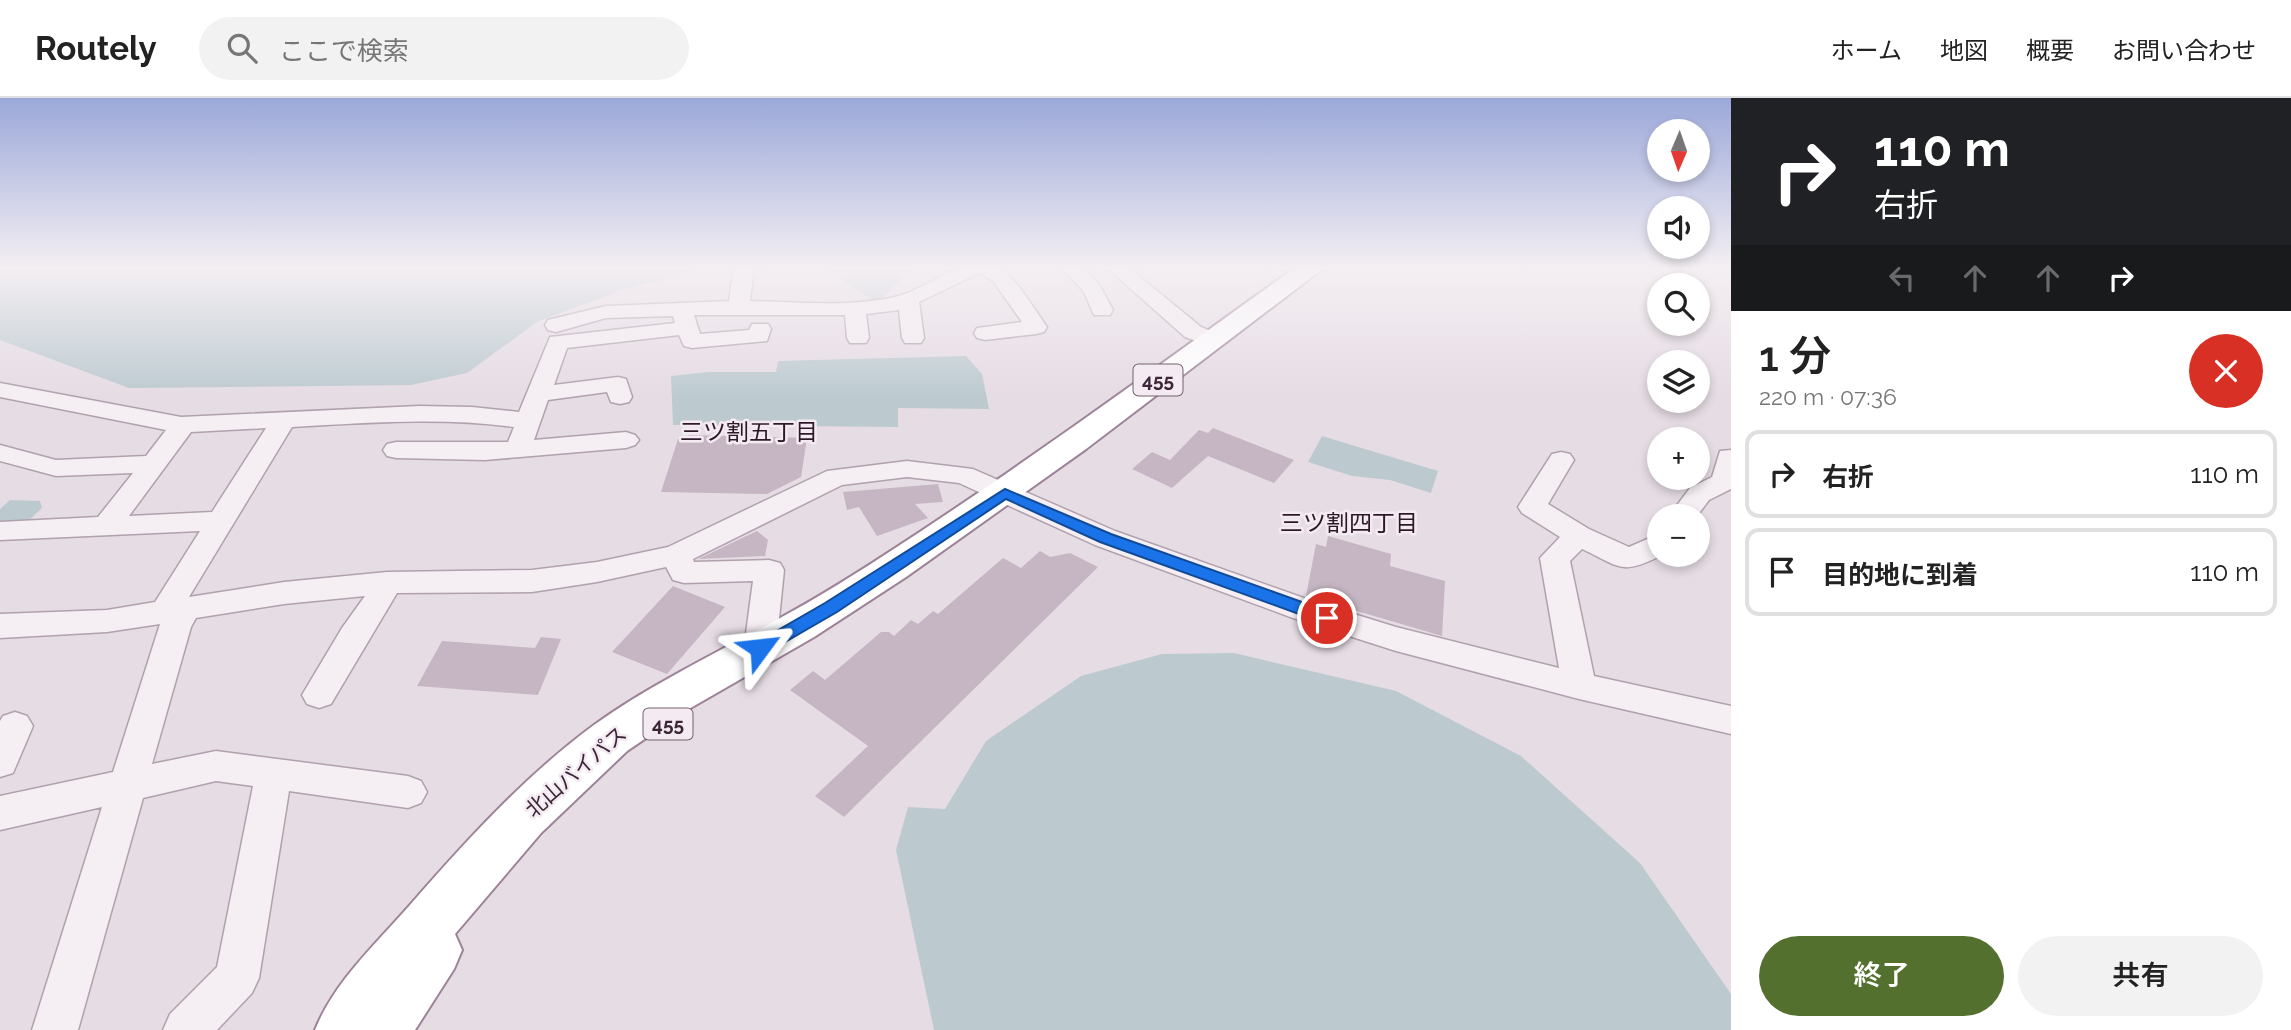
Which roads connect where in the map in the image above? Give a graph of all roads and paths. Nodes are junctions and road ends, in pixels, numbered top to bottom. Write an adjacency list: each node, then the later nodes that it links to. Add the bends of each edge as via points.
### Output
1 (728, 310): 8 (street)
2 (855, 310): 12 (street)
3 (910, 310): 13 (street)
4 (1024, 310): 11 (street, via 1036,327)
5 (1168, 310): 14 (street, via 1193,332)
6 (1252, 310): 14 (highway, 北山バイパス / 455)
7 (1277, 310): 30 (highway, 北山バイパス / 455, via 1125,430)
8 (684, 320): 9 (street, via 648,311 598,312); 10 (street, via 692,341 759,336); 16 (street, via 558,342)
9 (556, 325)
10 (760, 329)
11 (985, 333)
12 (858, 338)
13 (914, 338)
14 (1212, 340): 30 (highway, 北山バイパス / 455)
15 (0, 390): 17 (street)
16 (539, 394): 18 (street, via 618,384); 21 (street)
17 (31, 396): 19 (street); 22 (street)
18 (620, 397)
19 (0, 415)
20 (284, 420): 21 (street, via 419,413); 22 (street); 32 (street)
21 (529, 421): 24 (street)
22 (183, 425): 29 (street)
23 (626, 440): 24 (street)
24 (518, 449): 25 (street)
25 (396, 450)
26 (0, 453): 29 (street, via 56,468)
27 (1729, 457): 31 (street, via 1724,482 1708,486)
28 (1561, 460): 35 (street, via 1532,508)
29 (154, 464): 33 (street)
30 (1016, 498): 37 (street, via 964,475 907,469 836,477); 41 (highway, 北山バイパス / 455); 42 (street, via 1105,538 1304,610); 54 (highway, 北山バイパス / 455, via 873,611 735,680 615,765 546,826 439,943)
31 (1690, 504)
32 (220, 522): 33 (street); 39 (street, via 171,601)
33 (105, 528): 34 (street)
34 (0, 531)
35 (1579, 536): 36 (street, via 1629,559); 42 (street, via 1555,558)
36 (1647, 550)
37 (676, 555): 38 (street, via 531,581); 41 (street, via 684,573 769,570)
38 (387, 583): 39 (street); 43 (street)
39 (176, 610): 40 (street); 48 (street, via 176,626)
40 (4, 630)
41 (760, 648): 53 (highway, 北山バイパス / 455, via 644,715 584,759 531,808 361,1003)
42 (1579, 687): 44 (street)
43 (319, 695)
44 (1731, 720)
45 (15, 726): 46 (street)
46 (0, 762)
47 (274, 774): 48 (street, via 216,766); 49 (street); 52 (street, via 237,978)
48 (128, 785): 50 (street); 51 (street)
49 (408, 792)
50 (0, 813)
51 (55, 1030)
52 (186, 1030)
53 (344, 1030)
54 (381, 1030)

